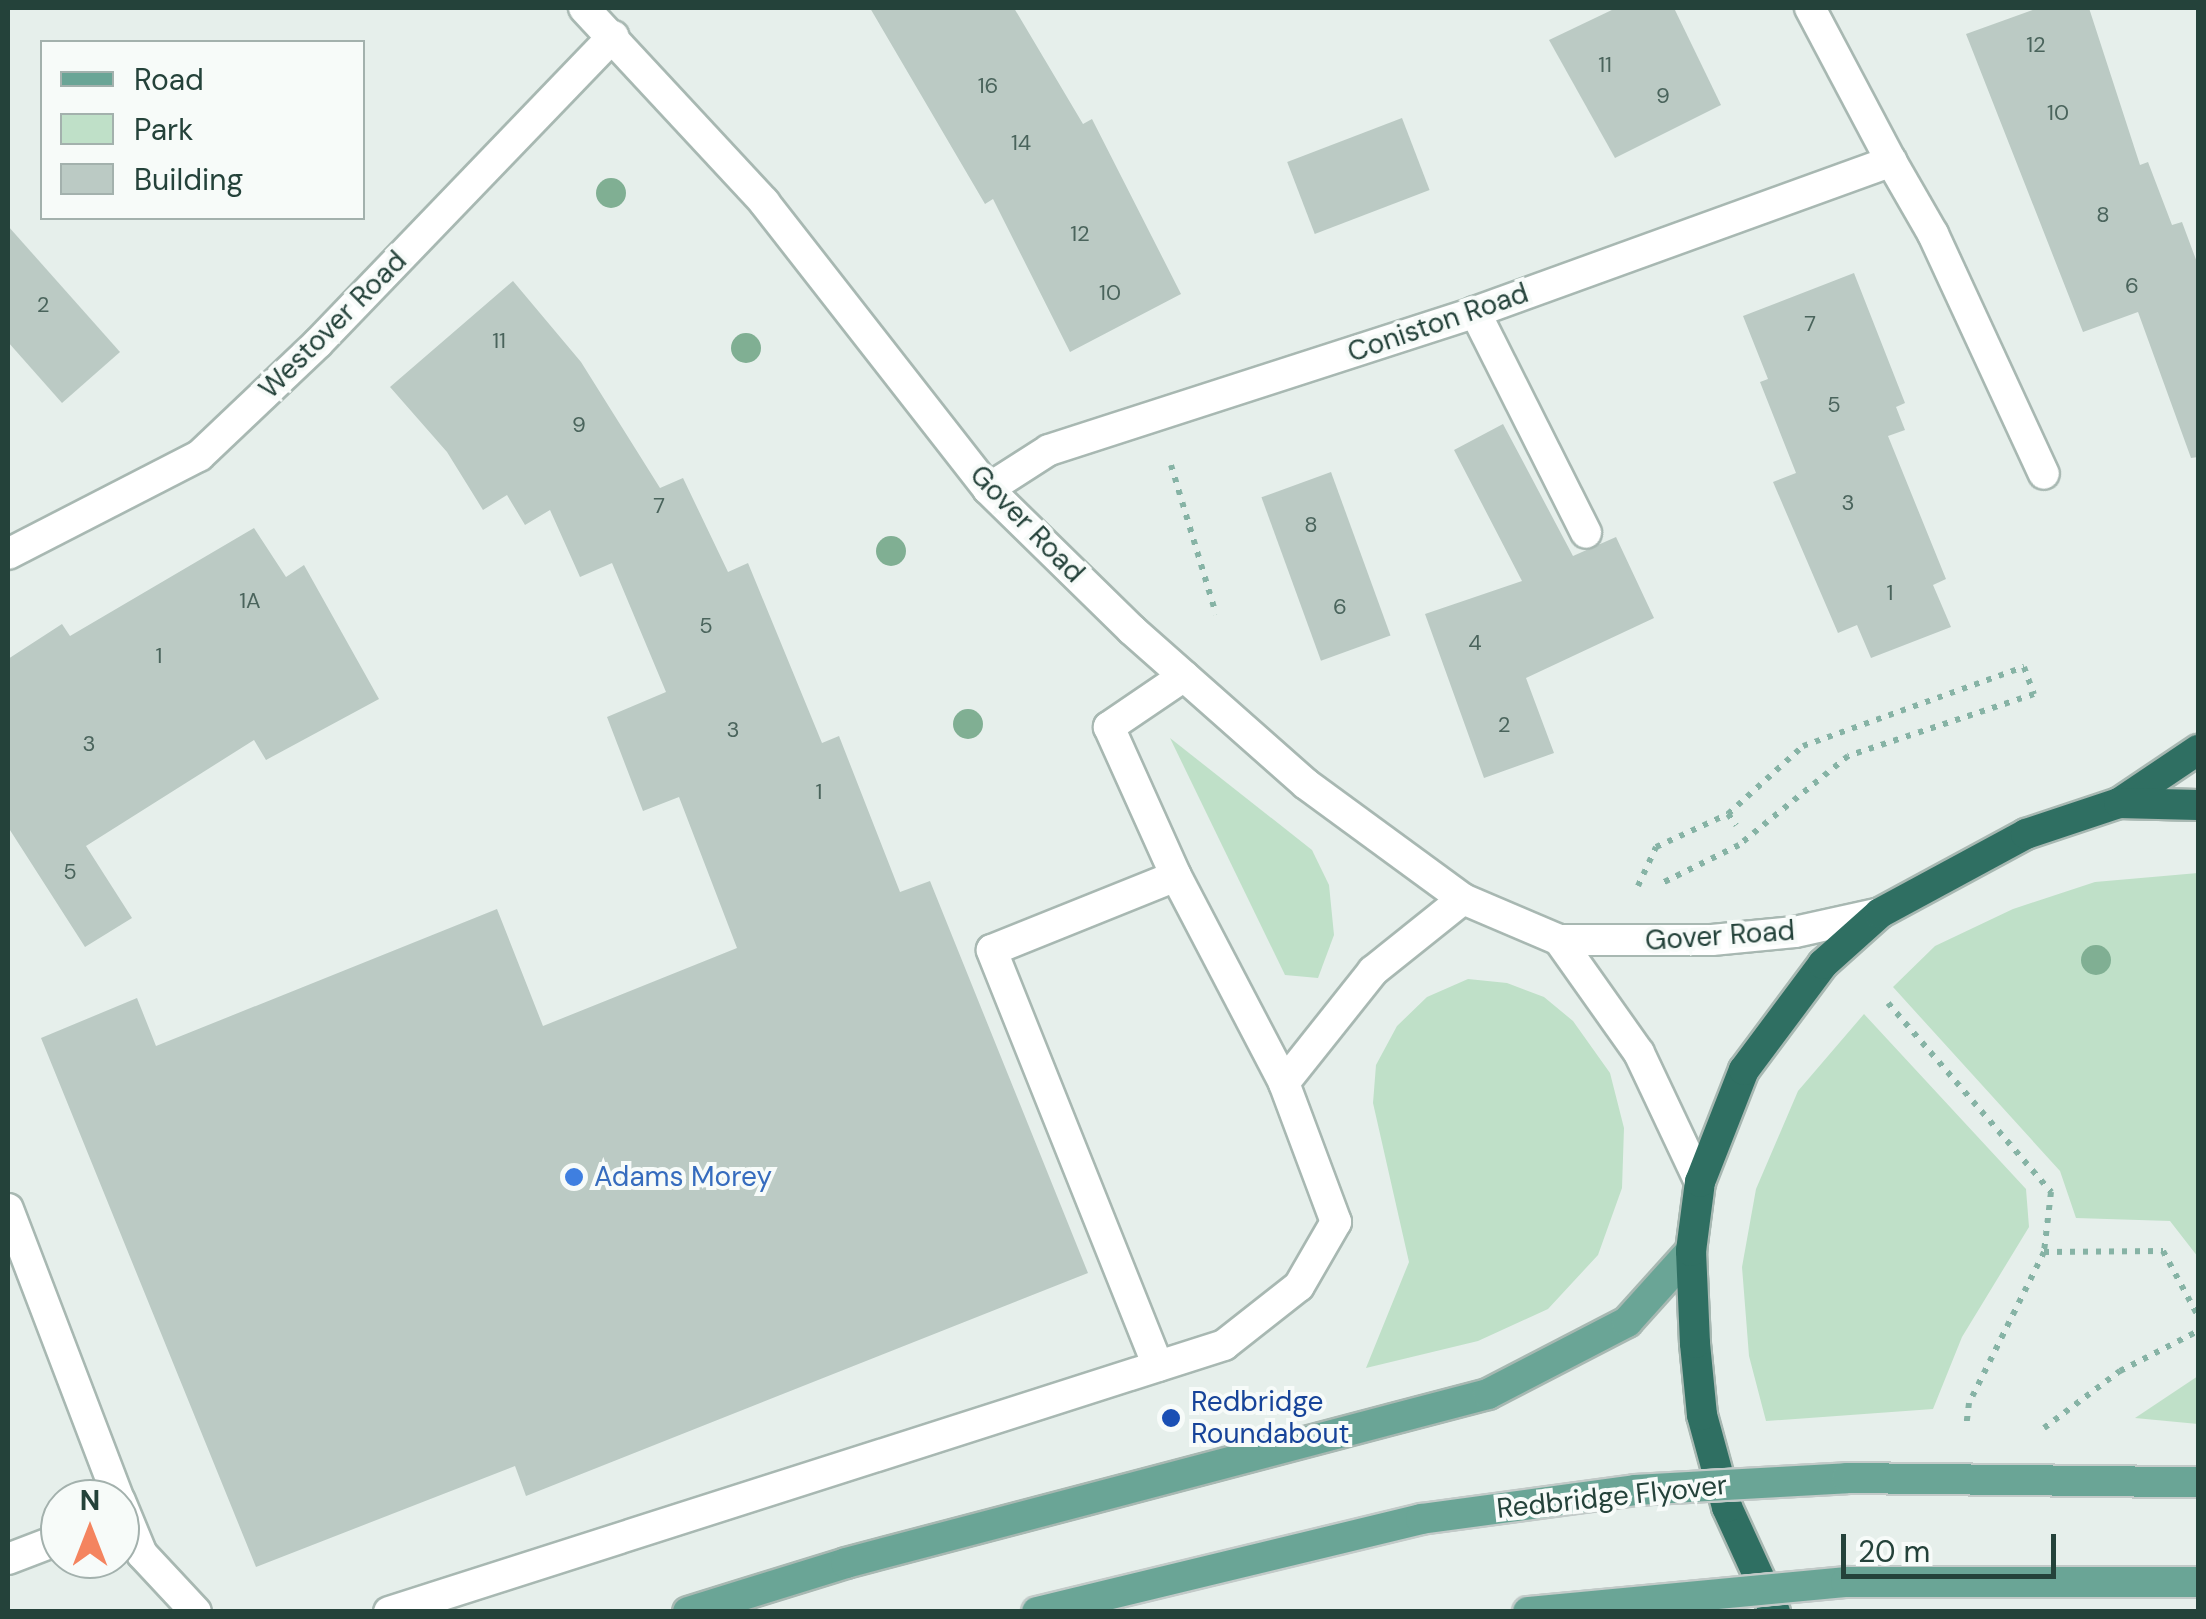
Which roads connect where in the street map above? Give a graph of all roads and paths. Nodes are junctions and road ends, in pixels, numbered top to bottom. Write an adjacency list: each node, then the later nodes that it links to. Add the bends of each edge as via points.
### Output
1 (584, 8): 3 (street, Gover Road)
2 (1810, 8): 4 (street)
3 (613, 36): 8 (street, Gover Road, via 764,202); 10 (street, Westover Road, via 318,343 199,456)
4 (1891, 161): 5 (street, Coniston Road); 7 (street, via 1933,234)
5 (1475, 312): 6 (street, Coniston Road); 9 (street)
6 (1157, 416): 8 (street, Coniston Road, via 1049,450); 11 (path)
7 (2044, 474)
8 (988, 490): 12 (street, Gover Road)
9 (1586, 534)
10 (8, 554)
11 (1216, 614)
12 (1184, 676): 18 (street, via 1109,727); 21 (street, Gover Road, via 1306,784)
13 (2198, 750): 14 (highway)
14 (2119, 804): 15 (highway); 22 (highway, via 2026,834)
15 (2198, 805)
16 (1728, 814): 17 (path); 20 (path, via 1656,848); 20 (path, via 1803,746 2024,667 2034,694 1848,756 1738,845 1682,878)
17 (1736, 825)
18 (1176, 876): 25 (street); 31 (street, via 992,950)
19 (1619, 889): 20 (path)
20 (1636, 890)
21 (1463, 898): 23 (street, Gover Road); 25 (street, via 1373,971)
22 (1880, 913): 23 (street, Gover Road, via 1712,940); 26 (highway, via 1780,1014 1744,1070)
23 (1559, 940): 26 (street, via 1639,1053)
24 (1888, 1003): 29 (path, via 2050,1192)
25 (1284, 1083): 31 (street, via 1336,1222 1299,1286 1224,1344)
26 (1700, 1182): 28 (highway)
27 (8, 1208): 33 (street)
28 (1691, 1250): 41 (main road, via 1627,1322 1488,1394 846,1563); 44 (highway, via 1702,1415 1727,1508)
29 (2044, 1252): 30 (path, via 2162,1250); 32 (path, via 1969,1403)
30 (2198, 1316)
31 (1158, 1366): 40 (street)
32 (1964, 1440)
33 (110, 1479)
34 (2198, 1482): 42 (main road, Redbridge Flyover, bridge, via 1847,1478 1635,1490 1420,1519)
35 (40, 1547): 37 (street)
36 (140, 1550): 39 (street)
37 (8, 1559)
38 (2198, 1582): 43 (main road, bridge, via 1846,1582)
39 (196, 1612)
40 (390, 1612)
41 (688, 1612)
42 (1037, 1612)
43 (1528, 1612)
44 (1775, 1612)

